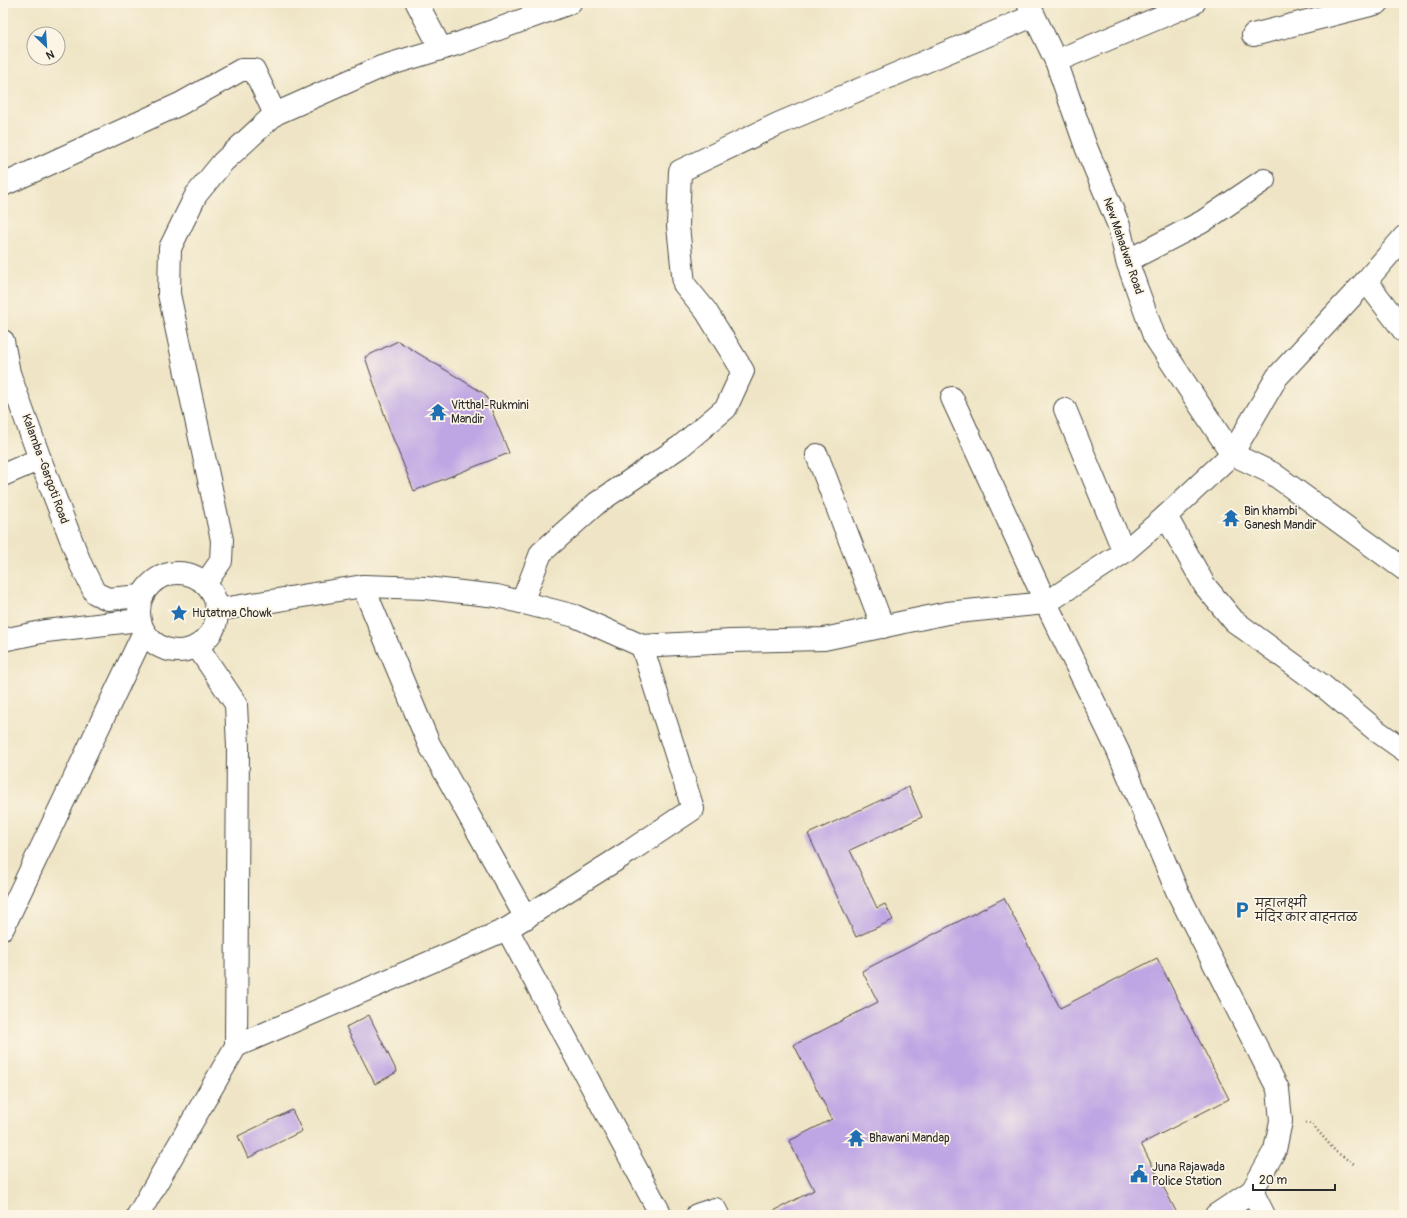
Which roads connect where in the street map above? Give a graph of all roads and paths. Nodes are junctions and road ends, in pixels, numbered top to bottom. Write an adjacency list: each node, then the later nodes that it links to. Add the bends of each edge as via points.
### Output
1 (417, 3): 7 (street)
2 (570, 3): 7 (street)
3 (1194, 3): 8 (street)
4 (1378, 3): 6 (street)
5 (1030, 10): 8 (street, New Mahadwar Road); 29 (street, via 680,171 678,226 684,284 706,312 743,371 726,408 680,446 597,503 541,553)
6 (1253, 35)
7 (441, 49): 9 (street, via 381,67)
8 (1056, 61): 13 (street, New Mahadwar Road, via 1086,147 1119,226)
9 (276, 114): 11 (street, via 254,70 242,70 173,107); 26 (street, via 222,162 196,195 170,248 169,294 222,540 221,561)
10 (1264, 180): 13 (street, via 1202,222)
11 (3, 185)
12 (1404, 237): 14 (street)
13 (1127, 261): 19 (street, New Mahadwar Road, via 1154,336)
14 (1366, 281): 15 (street); 19 (street, via 1277,377)
15 (1404, 331)
16 (3, 341): 21 (street, Kalamba -Gargoti Road, via 9,372)
17 (952, 398): 30 (street)
18 (1065, 409): 24 (street)
19 (1232, 454): 23 (street); 25 (street, via 1272,472)
20 (817, 455): 33 (street)
21 (40, 459): 22 (street); 28 (street, Kalamba -Gargoti Road, via 81,566 95,593 108,599)
22 (3, 475)
23 (1166, 516): 24 (street); 37 (street, via 1205,586 1234,622 1323,686)
24 (1124, 552): 30 (street)
25 (1404, 570)
26 (205, 584): 28 (street, via 183,573 170,574 159,578); 31 (street, via 213,596)
27 (363, 586): 29 (street, via 426,588 497,596); 31 (street); 38 (street, via 429,744)
28 (142, 596): 32 (street, via 138,613)
29 (522, 602): 36 (street, via 575,616)
30 (1046, 603): 33 (street, via 946,613); 44 (street, via 1118,751 1177,891 1278,1089 1281,1121 1275,1150)
31 (217, 610): 35 (street, via 212,631)
32 (142, 626): 34 (street, via 46,631); 35 (street, via 154,643 168,650 183,651); 39 (street)
33 (883, 627): 36 (street, via 824,640 731,641)
34 (3, 640)
35 (197, 646): 41 (street, via 236,704)
36 (642, 646): 38 (street, via 693,809)
37 (1404, 750)
38 (526, 918): 40 (street)
39 (3, 928)
40 (507, 929): 41 (street); 46 (street)
41 (236, 1046): 45 (street)
42 (1323, 1137): 43 (path, via 1336,1152)
43 (1354, 1164)
44 (1252, 1191): 49 (street); 50 (street)
45 (138, 1215)
46 (661, 1215)
47 (696, 1215): 48 (street, via 715,1209)
48 (718, 1215)
49 (1216, 1215)
50 (1264, 1215)

